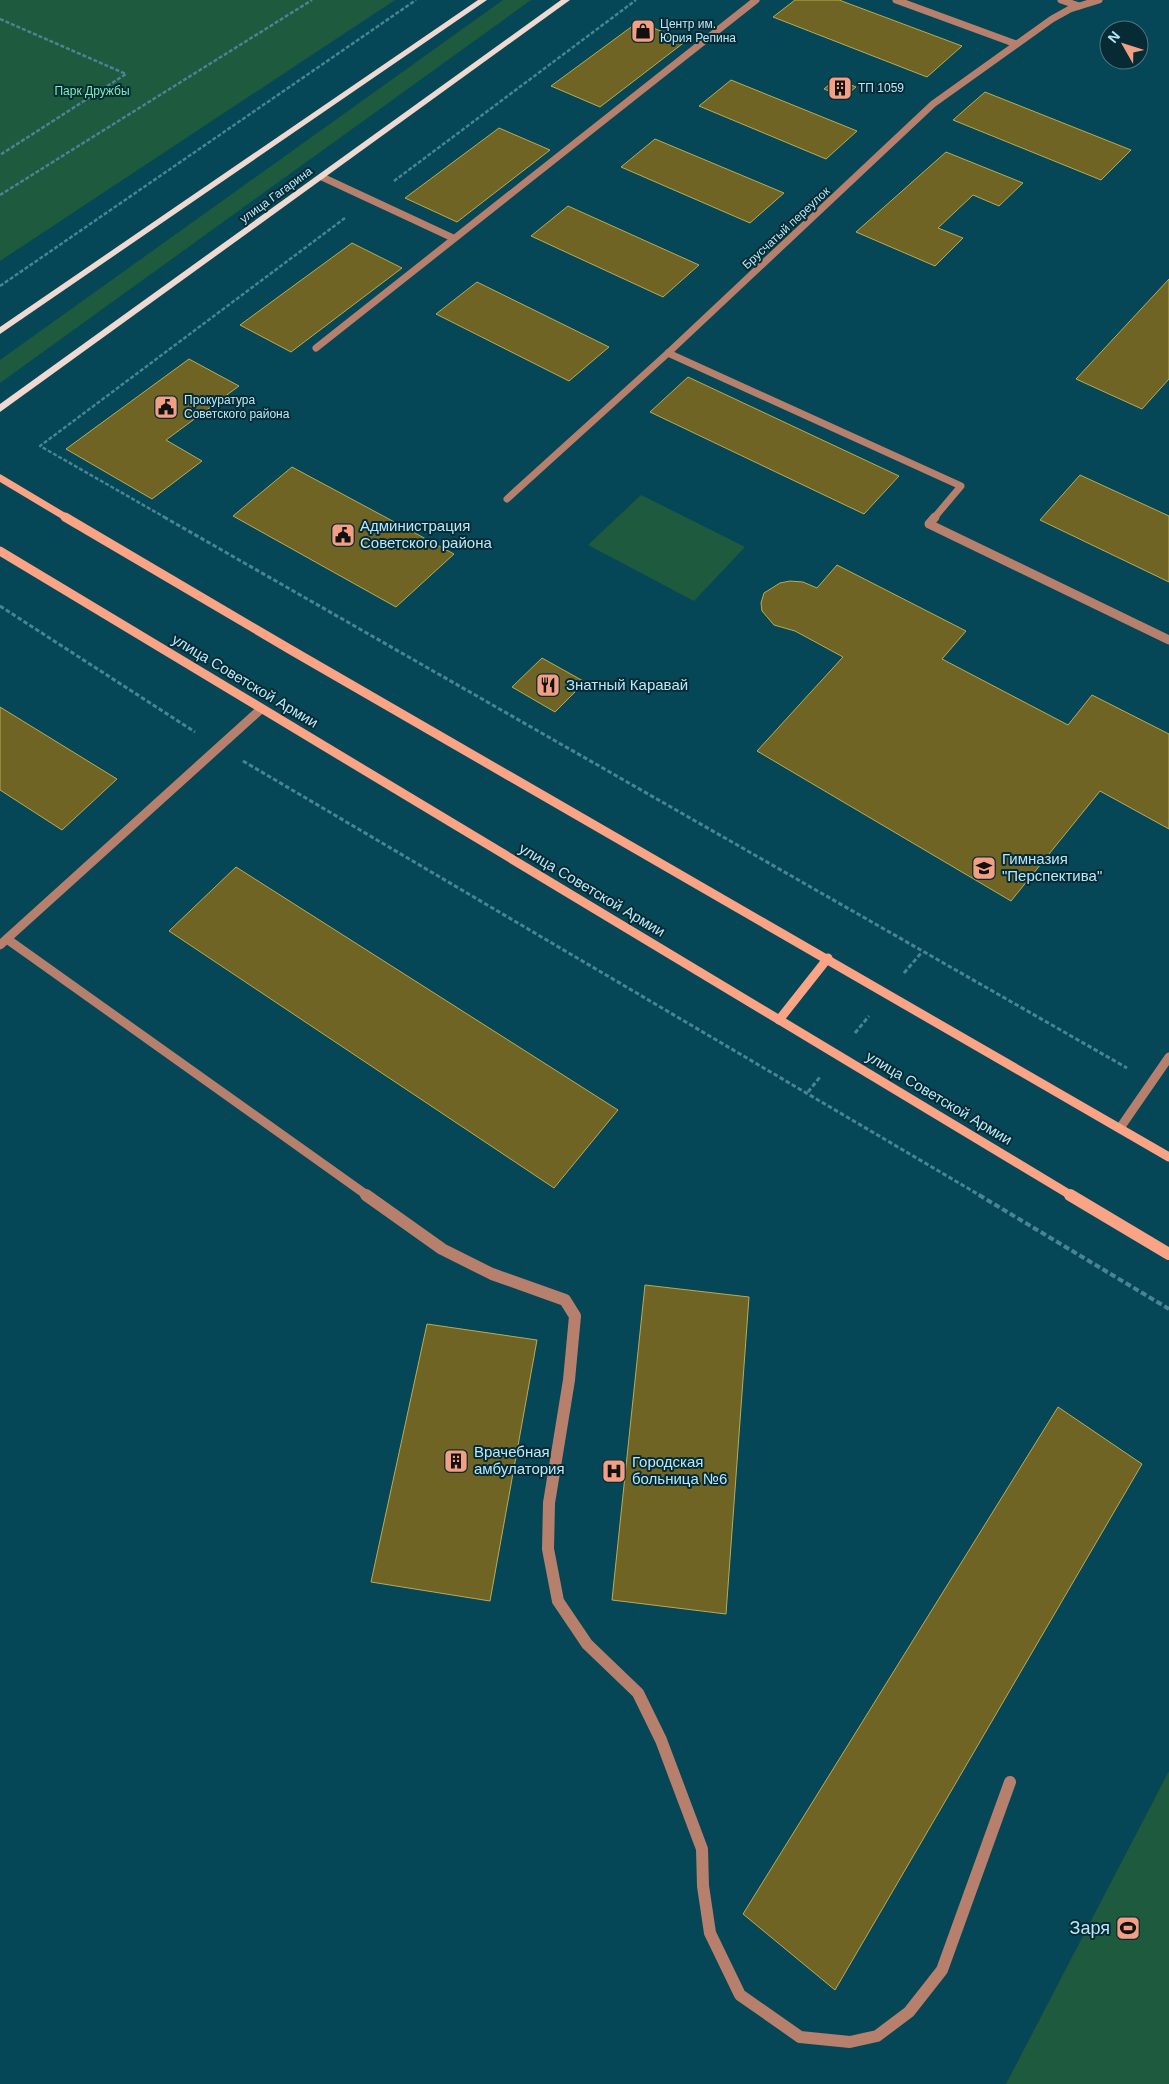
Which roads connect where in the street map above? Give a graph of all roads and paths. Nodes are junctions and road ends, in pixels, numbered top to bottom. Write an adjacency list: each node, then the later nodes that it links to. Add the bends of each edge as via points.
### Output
1 (312, 0): 14 (path)
2 (416, 0): 16 (path)
3 (483, 0): 17 (main road)
4 (566, 0): 13 (main road, улица Гагарина)
5 (756, 0): 15 (street)
6 (896, 0): 11 (street)
7 (1061, 0): 9 (street)
8 (1099, 0): 9 (street, Брусчатый переулок)
9 (1079, 6): 11 (street, Брусчатый переулок, via 1052,18)
10 (0, 19): 12 (path, via 126,74)
11 (1016, 44): 19 (street, Брусчатый переулок, via 933,104)
12 (0, 155)
13 (322, 178): 15 (street); 21 (main road, улица Гагарина)
14 (0, 195)
15 (453, 238): 18 (street)
16 (0, 286)
17 (0, 331)
18 (316, 348)
19 (668, 354): 23 (street, Брусчатый переулок); 26 (street, via 961,486 929,524)
20 (92, 408): 30 (path, via 40,446)
21 (0, 409)
22 (0, 478): 31 (main road, via 345,683)
23 (507, 500)
24 (0, 551): 27 (main road, улица Советской Армии)
25 (0, 606): 28 (path)
26 (1169, 640)
27 (261, 710): 28 (street); 33 (main road, улица Советской Армии)
28 (218, 747): 29 (street); 37 (path)
29 (3, 942): 42 (street, via 442,1249 492,1274 565,1300 575,1316 549,1512 548,1550 558,1601 587,1644 638,1694 661,1740 702,1849 703,1886 710,1933 740,1995 800,2037 808,2038 850,2042 877,2036 909,2012 942,1970)
30 (922, 952): 32 (path); 36 (path)
31 (828, 958): 32 (main road); 33 (main road)
32 (888, 992): 34 (path); 38 (main road)
33 (779, 1020): 34 (main road, улица Советской Армии)
34 (837, 1055): 37 (path); 40 (main road, улица Советской Армии)
35 (1169, 1057): 36 (street)
36 (1152, 1082): 38 (street)
37 (808, 1092): 41 (path)
38 (1120, 1128): 39 (main road)
39 (1169, 1157)
40 (1169, 1254)
41 (1169, 1309)
42 (1010, 1782)

